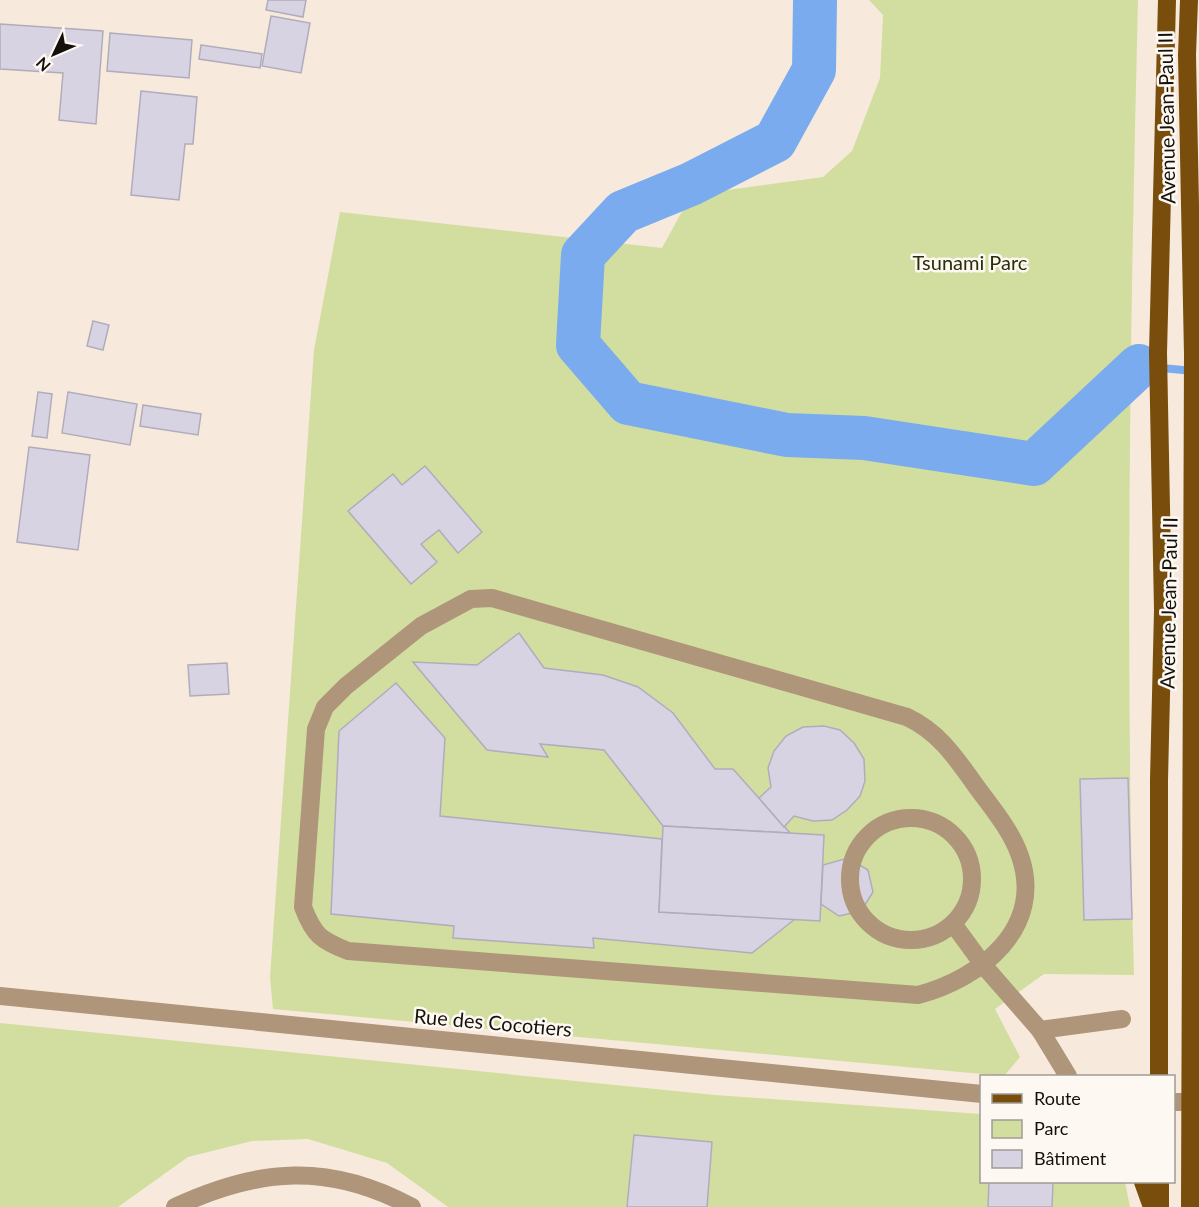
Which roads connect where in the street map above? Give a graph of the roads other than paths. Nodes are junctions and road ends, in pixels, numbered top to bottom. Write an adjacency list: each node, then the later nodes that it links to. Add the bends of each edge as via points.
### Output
1 (1167, 0): 12 (main road, Avenue Jean-Paul II, via 1158,352 1163,610)
2 (1189, 0): 3 (main road, Avenue Jean-Paul II)
3 (1194, 892): 7 (main road, Avenue Jean-Paul II)
4 (954, 925): 4 (street, via 933,938 909,941 885,936 866,921 853,900 849,876 855,853 869,833 890,821 914,817 938,823 957,837 970,858 974,882 968,906); 6 (street)
5 (1199, 965): 7 (main road)
6 (984, 966): 6 (street, via 1017,924 1026,890 1020,856 1005,826 947,747 926,726 907,717 492,598 471,599 421,626 346,686 326,707 316,729 303,907 310,926 323,941 348,951 918,995 944,988); 10 (street)
7 (1190, 984): 14 (main road, Avenue Jean-Paul II)
8 (0, 996): 13 (street, Rue des Cocotiers)
9 (1122, 1019): 10 (street)
10 (1040, 1030): 11 (street)
11 (1067, 1075)
12 (1159, 1075)
13 (980, 1094)
14 (1181, 1102): 21 (main road, Avenue Jean-Paul II)
15 (1143, 1183): 19 (main road)
16 (1160, 1183): 20 (main road)
17 (175, 1207): 18 (street, via 215,1188 257,1177 302,1175 345,1180 388,1194)
18 (412, 1207)
19 (1152, 1207)
20 (1160, 1207)
21 (1190, 1207)

